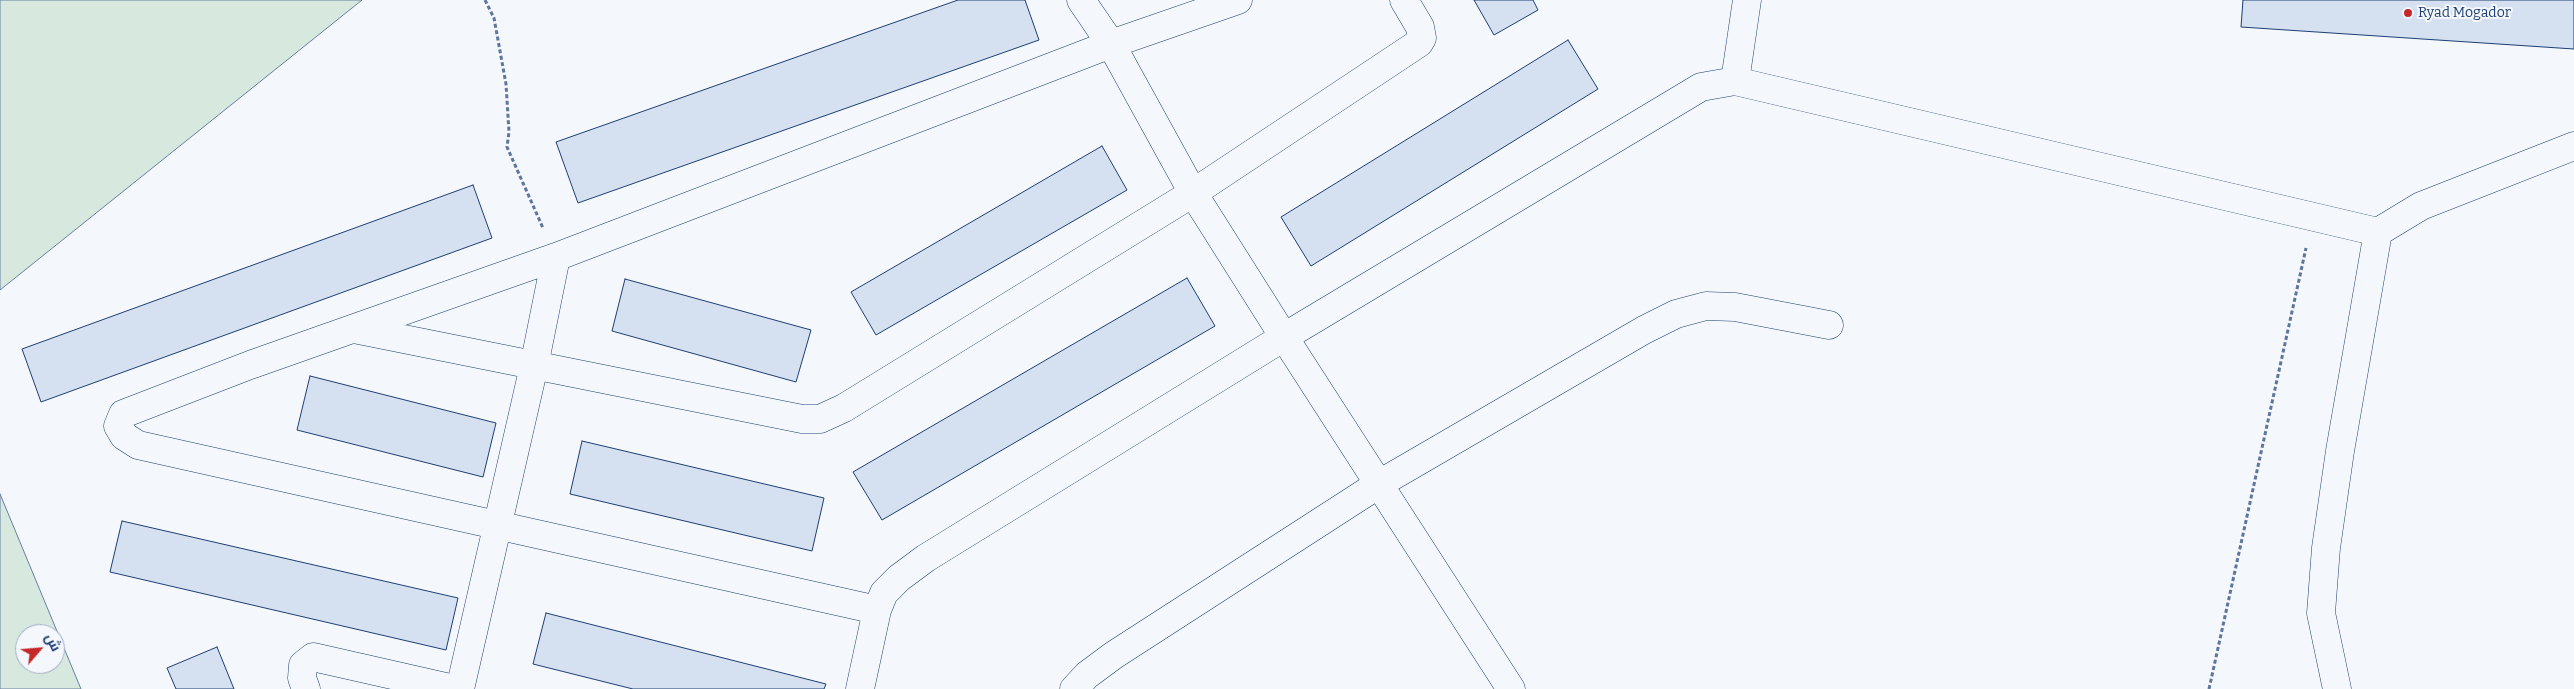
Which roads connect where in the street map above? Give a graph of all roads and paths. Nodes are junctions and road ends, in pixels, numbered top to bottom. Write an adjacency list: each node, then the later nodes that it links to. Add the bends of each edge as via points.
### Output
1 (485, 0): 12 (path, via 494,18 506,84 507,148)
2 (1081, 0): 6 (street)
3 (1238, 0): 6 (street)
4 (1404, 0): 9 (street, via 1420,27 1422,38 1419,43)
5 (1747, 0): 7 (street)
6 (1111, 44): 9 (street); 12 (street)
7 (1734, 81): 10 (street); 15 (street, via 1701,88)
8 (2574, 146): 11 (street, via 2420,206)
9 (1194, 192): 15 (street); 16 (street, via 844,408 820,419 802,419)
10 (2312, 218): 11 (street); 27 (path)
11 (2378, 232): 20 (street, via 2326,548 2321,613)
12 (556, 257): 14 (street); 16 (street)
13 (1829, 325): 17 (street, via 1735,307 1706,306 1676,314)
14 (354, 328): 16 (street); 18 (street, via 123,414 118,426 124,436 138,445)
15 (1284, 337): 17 (street); 19 (street, via 926,558 884,593)
16 (534, 366): 18 (street)
17 (1379, 484): 25 (street, via 1114,655 1087,674); 26 (street)
18 (499, 525): 19 (street); 23 (street)
19 (877, 610): 24 (street)
20 (2333, 684)
21 (306, 689): 22 (street, via 302,678 303,664 313,657)
22 (454, 689)
23 (460, 689)
24 (860, 689)
25 (1074, 689)
26 (1511, 689)
27 (2209, 689)

